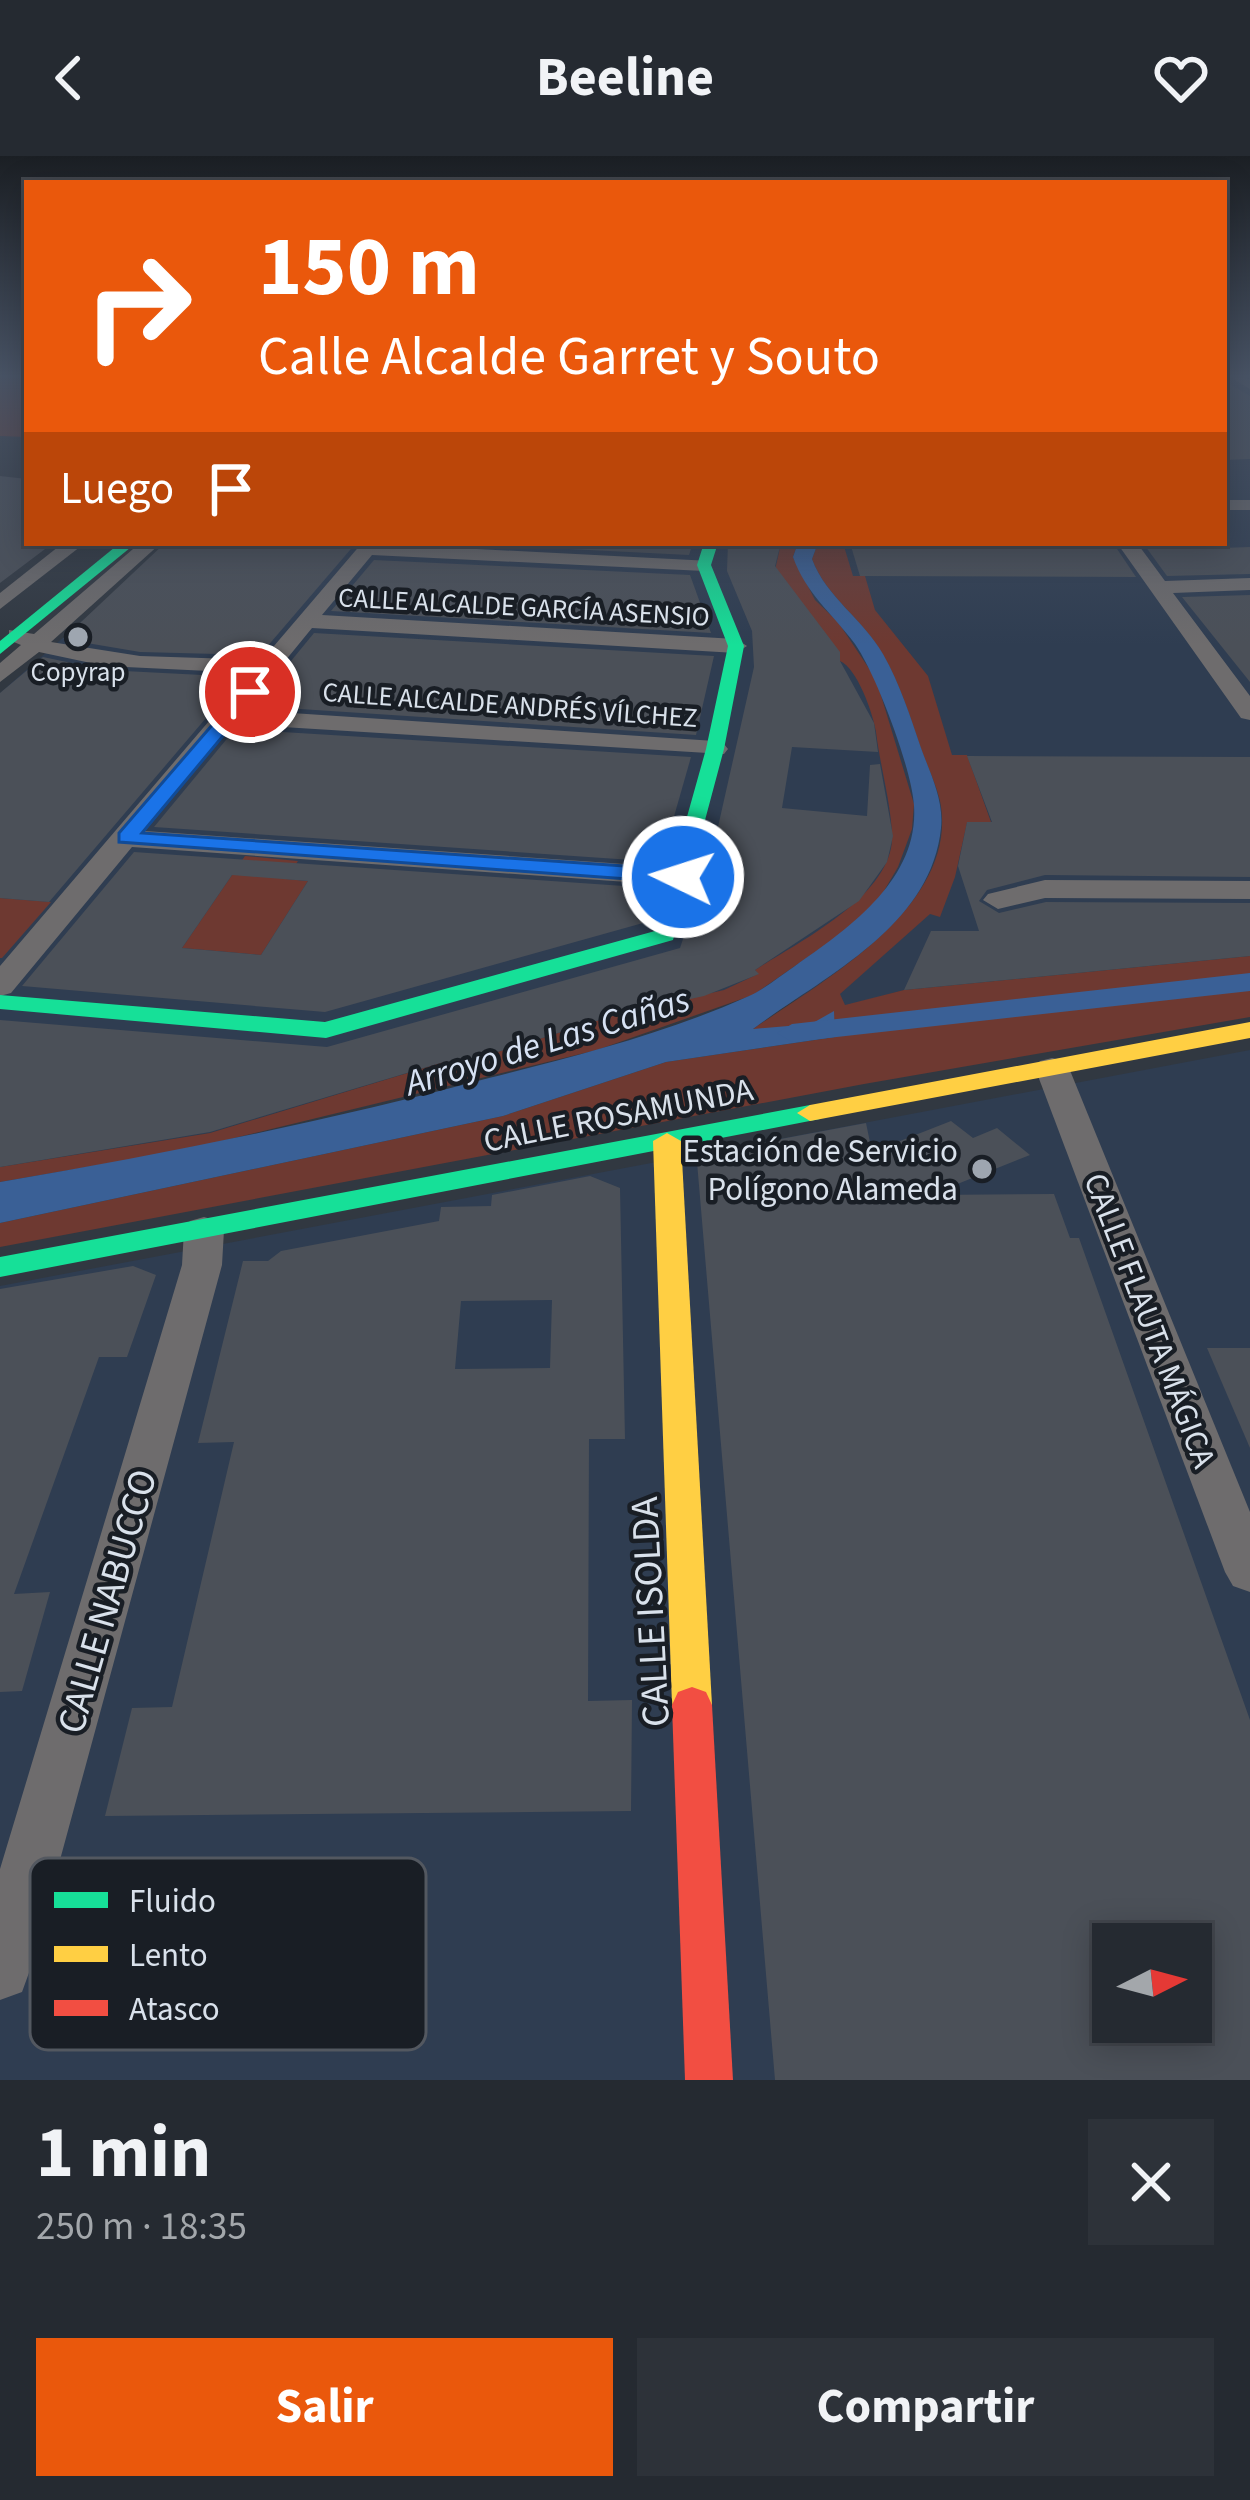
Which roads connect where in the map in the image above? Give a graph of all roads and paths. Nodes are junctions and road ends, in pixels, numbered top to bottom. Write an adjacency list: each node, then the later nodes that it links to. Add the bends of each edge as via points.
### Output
1 (71, 546): 10 (street)
2 (94, 546): 13 (street)
3 (126, 546): 13 (street)
4 (147, 546): 13 (street)
5 (370, 546): 7 (street); 11 (street)
6 (1128, 546): 9 (street)
7 (707, 554): 12 (street)
8 (1250, 584): 9 (street)
9 (1156, 587): 16 (street)
10 (0, 603)
11 (308, 621): 12 (street, CALLE ALCALDE GARCÍA ASENSIO); 14 (street)
12 (736, 646): 19 (street)
13 (8, 649): 14 (street)
14 (272, 667): 18 (street)
15 (1250, 673): 16 (street)
16 (1222, 674): 17 (street)
17 (1250, 713)
18 (229, 716): 19 (street, CALLE ALCALDE ANDRÉS VÍLCHEZ); 20 (street)
19 (715, 749): 21 (street)
20 (126, 838): 21 (street); 24 (street)
21 (683, 877): 25 (street, via 665,935 326,1030)
22 (1250, 890): 23 (street, via 1045,889)
23 (998, 900)
24 (0, 986)
25 (0, 1002)
26 (1250, 1030): 27 (street, CALLE ROSAMUNDA)
27 (1052, 1068): 28 (street, CALLE ROSAMUNDA); 31 (street, CALLE FLAUTA MÁGICA)
28 (667, 1141): 29 (street, CALLE ROSAMUNDA); 35 (street, CALLE ISOLDA)
29 (204, 1230): 30 (street, CALLE ROSAMUNDA); 32 (street, CALLE NABUCCO, via 202,1265)
30 (0, 1268)
31 (1250, 1572)
32 (32, 1858)
33 (30, 1865): 34 (street, CALLE NABUCCO)
34 (0, 1970)
35 (709, 2080)

